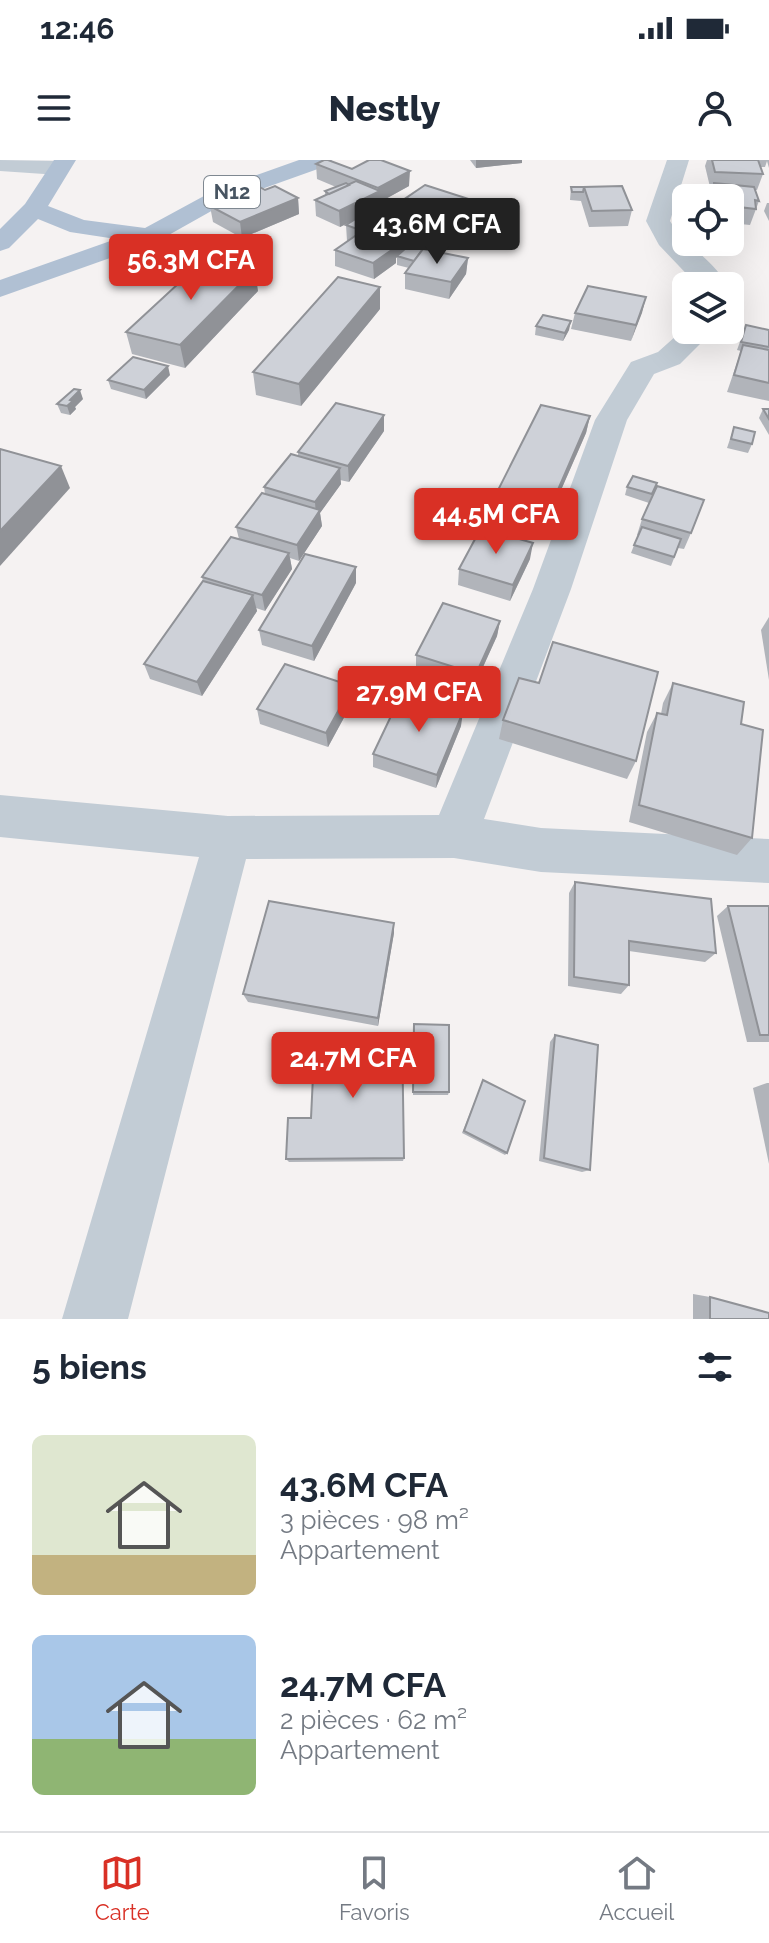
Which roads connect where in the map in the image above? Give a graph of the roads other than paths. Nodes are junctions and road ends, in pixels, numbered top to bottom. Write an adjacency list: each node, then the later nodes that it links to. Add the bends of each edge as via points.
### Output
1 (321, 160): 6 (main road, N12, via 223,195)
2 (678, 160): 8 (street, via 658,221 668,240)
3 (0, 164): 4 (street)
4 (62, 164): 5 (main road)
5 (34, 209): 6 (main road, via 79,227); 7 (main road)
6 (149, 236): 9 (main road)
7 (0, 243)
8 (702, 272)
9 (0, 289)
10 (684, 344): 12 (street, via 669,358 642,368 611,420 552,589)
11 (0, 816): 13 (street)
12 (454, 836): 13 (street); 14 (street, via 541,850)
13 (228, 838): 15 (street)
14 (769, 861)
15 (95, 1319)

